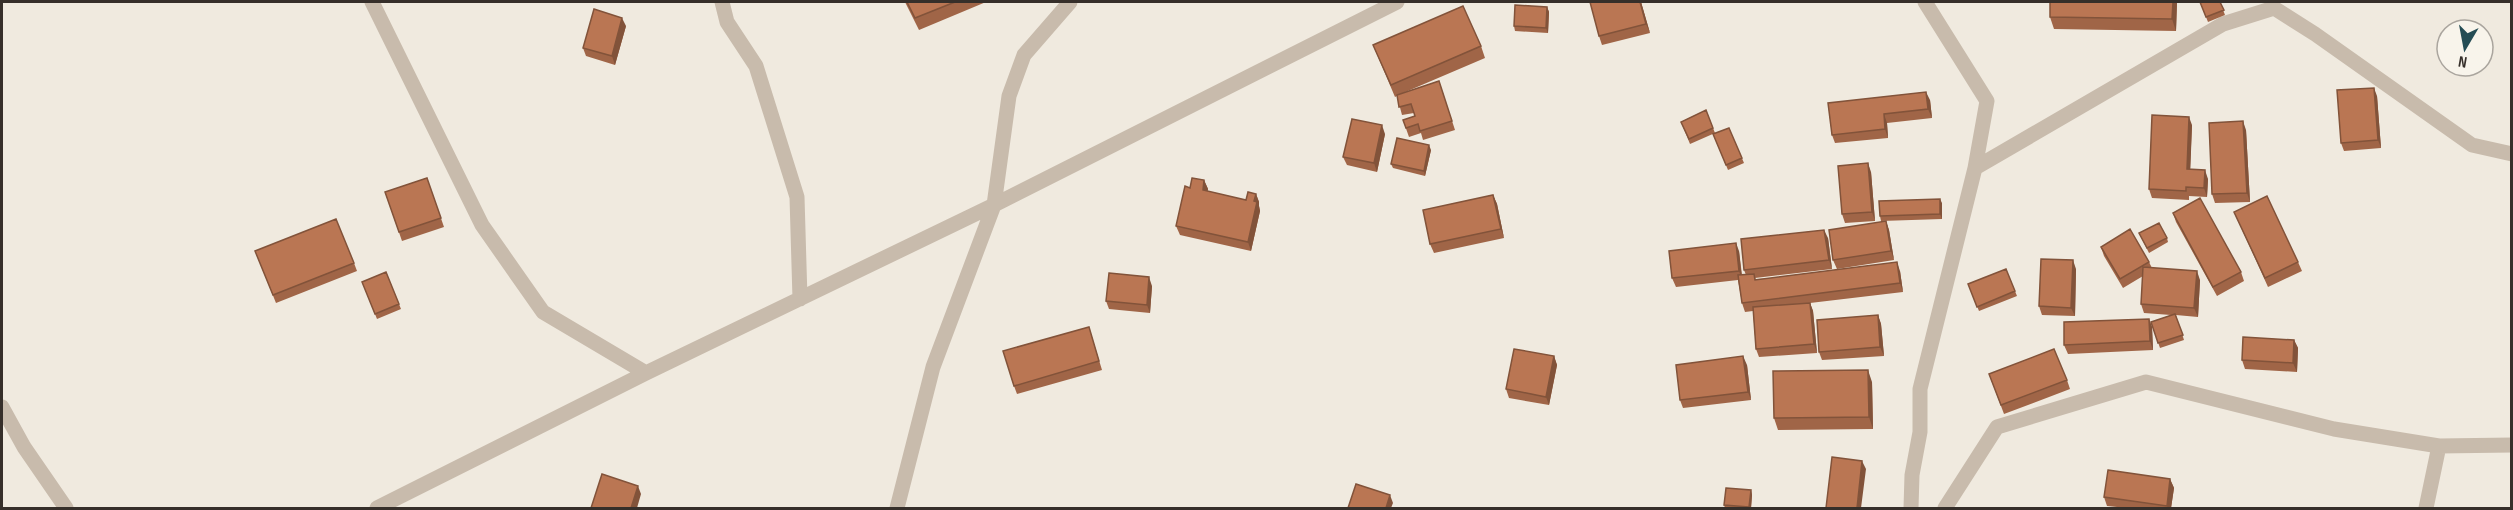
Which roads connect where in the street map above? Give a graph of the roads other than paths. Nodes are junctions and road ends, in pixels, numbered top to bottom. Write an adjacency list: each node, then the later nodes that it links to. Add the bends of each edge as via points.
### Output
1 (372, 2): 10 (street, via 482,225 543,312)
2 (722, 2): 9 (street, via 727,22 756,66 797,196)
3 (1070, 2): 8 (street, via 1024,55 1009,96)
4 (1397, 2): 8 (street)
5 (1925, 2): 7 (street, via 1987,101)
6 (2511, 154): 7 (street, via 2472,145 2274,8 2223,24)
7 (1975, 168): 17 (street, via 1920,389 1920,432)
8 (994, 205): 9 (street); 16 (street, via 933,367)
9 (801, 299): 10 (street)
10 (646, 373): 15 (street)
11 (2, 407): 14 (street)
12 (2511, 445): 13 (street)
13 (2439, 446): 18 (street, via 2334,429 2146,382 1997,427); 19 (street)
14 (66, 508)
15 (377, 508)
16 (897, 508)
17 (1911, 508)
18 (1945, 508)
19 (2426, 508)

